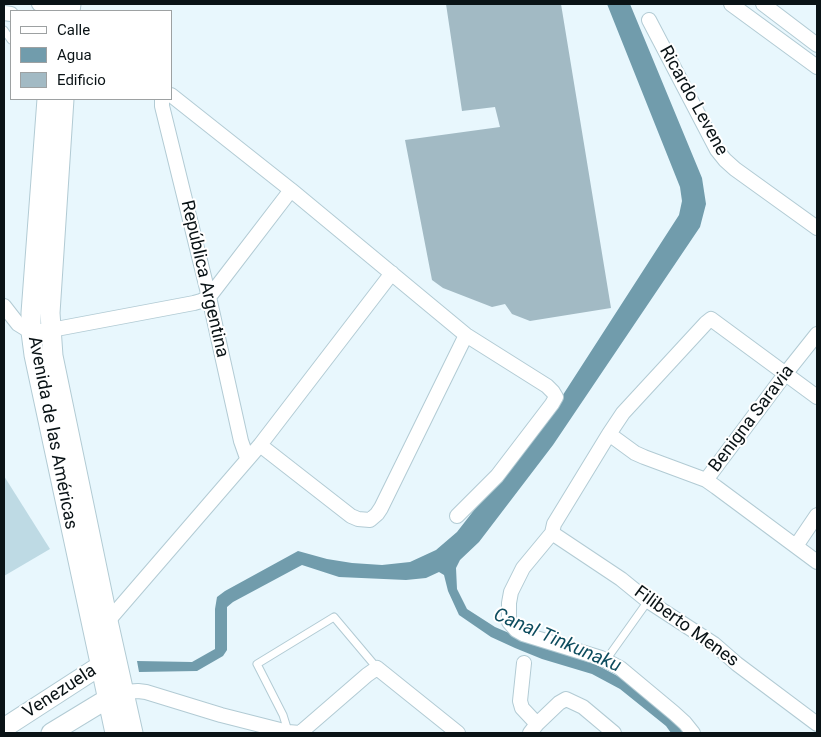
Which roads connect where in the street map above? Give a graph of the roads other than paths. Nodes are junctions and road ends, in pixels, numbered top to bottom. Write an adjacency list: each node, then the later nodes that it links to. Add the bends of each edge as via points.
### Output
1 (71, 4): 4 (main road)
2 (730, 4): 7 (street)
3 (763, 4): 6 (street)
4 (54, 8)
5 (649, 20): 13 (street, Ricardo Levene, via 725,160)
6 (817, 45)
7 (817, 67)
8 (172, 96): 12 (street)
9 (47, 100): 18 (main road, Avenida de las Américas)
10 (64, 100): 17 (main road, Avenida de las Américas)
11 (162, 100): 15 (street, República Argentina)
12 (291, 190): 14 (street); 15 (street)
13 (817, 228)
14 (392, 273): 20 (street); 24 (street)
15 (209, 297): 17 (street, via 194,303); 25 (street, República Argentina, via 241,441)
16 (4, 306): 18 (street, via 18,324)
17 (51, 330): 18 (street); 33 (main road, Avenida de las Américas, via 53,356)
18 (31, 332): 37 (main road, Avenida de las Américas)
19 (817, 334): 21 (street, Benigna Saravia)
20 (466, 335): 24 (street, via 382,508 370,520 351,516); 28 (street, via 547,386 556,397 497,476)
21 (786, 373): 22 (street); 23 (street, via 711,319 623,413); 26 (street, Benigna Saravia)
22 (817, 397)
23 (609, 434): 26 (street, via 635,453); 29 (street, via 554,524)
24 (260, 445): 25 (street)
25 (248, 458): 33 (street)
26 (706, 480): 30 (street)
27 (817, 515): 30 (street)
28 (457, 516)
29 (552, 533): 32 (street, Filiberto Menes); 35 (street, via 523,568 511,592 508,622 523,634)
30 (796, 546): 31 (street)
31 (817, 562)
32 (648, 601): 35 (lane); 40 (street, Filiberto Menes, via 714,644)
33 (108, 621): 34 (main road, Avenida de las Américas)
34 (116, 655): 37 (main road, Venezuela); 39 (main road, Avenida de las Américas)
35 (606, 660): 49 (street, via 674,713)
36 (524, 663): 42 (street, via 520,701)
37 (100, 667): 39 (main road, Avenida de las Américas); 41 (main road, Venezuela)
38 (377, 668): 43 (street, via 300,733); 43 (lane, via 334,616 257,664 283,715); 47 (street)
39 (115, 695): 43 (street, via 146,692); 44 (main road); 45 (main road, Avenida de las Américas); 46 (main road, Avenida de las Américas)
40 (817, 724)
41 (4, 728)
42 (534, 729): 48 (street, via 566,699 583,707)
43 (288, 732)
44 (51, 733)
45 (115, 733)
46 (134, 733)
47 (458, 733)
48 (614, 733)
49 (693, 733)

